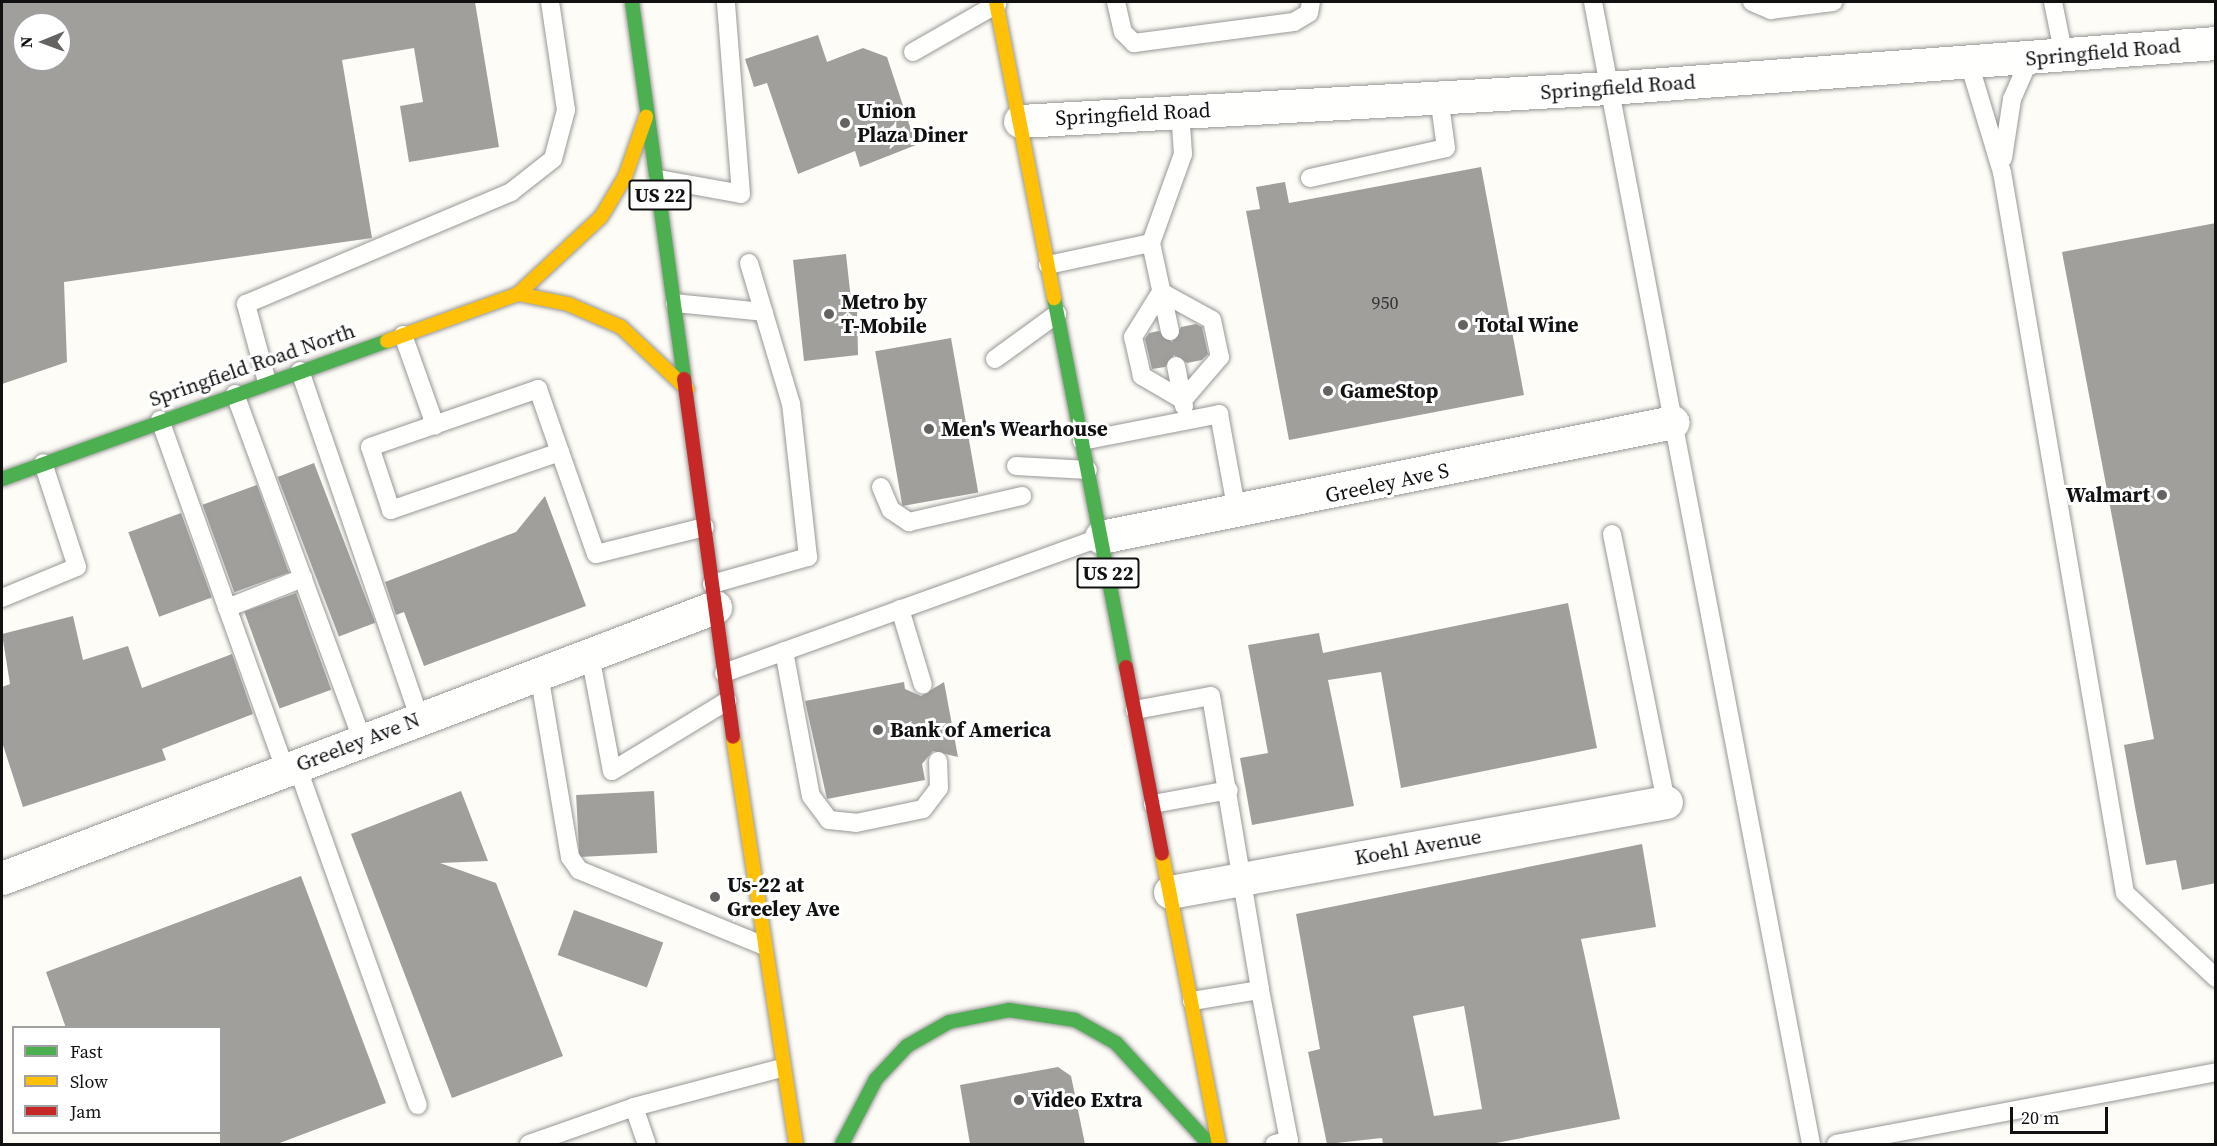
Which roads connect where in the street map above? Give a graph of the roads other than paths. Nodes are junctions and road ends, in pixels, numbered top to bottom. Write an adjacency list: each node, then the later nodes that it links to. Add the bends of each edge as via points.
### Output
1 (550, 2): 37 (lane, via 566,110 553,159 511,192 246,304)
2 (632, 2): 18 (main road, US 22)
3 (726, 2): 23 (lane, via 741,194)
4 (1116, 2): 5 (lane, via 1123,32 1134,43 1294,22 1309,13)
5 (1311, 2)
6 (1593, 2): 16 (lane)
7 (1752, 2): 8 (lane, via 1771,10)
8 (1833, 2)
9 (2053, 2): 13 (lane)
10 (996, 3): 12 (lane); 20 (main road, US 22)
11 (2216, 43): 13 (street, Springfield Road)
12 (913, 52)
13 (2064, 56): 14 (street, Springfield Road)
14 (2030, 58): 15 (street, Springfield Road); 21 (lane, via 2012,99)
15 (1970, 63): 16 (street, Springfield Road); 21 (lane)
16 (1609, 88): 17 (street, Springfield Road); 43 (lane)
17 (1439, 97): 19 (street, Springfield Road); 22 (lane, via 1446,148)
18 (649, 110): 23 (main road, US 22); 28 (main road, via 625,177 601,217)
19 (1180, 111): 20 (street, Springfield Road); 24 (lane, via 1183,154)
20 (1020, 121): 26 (main road, US 22)
21 (2002, 172): 80 (lane, via 2125,893)
22 (1310, 178)
23 (657, 179): 29 (main road, US 22)
24 (1151, 243): 26 (lane); 27 (lane)
25 (749, 263): 30 (lane)
26 (1048, 265): 31 (main road, US 22)
27 (1161, 292): 32 (lane); 40 (lane, via 1133,337 1142,376); 40 (lane, via 1212,320 1220,357)
28 (518, 294): 33 (main road, Springfield Road North); 38 (main road, via 568,304 621,327)
29 (675, 303): 30 (lane); 38 (main road, US 22)
30 (764, 312): 58 (lane, via 791,404 808,557)
31 (1058, 314): 34 (lane); 45 (main road, US 22)
32 (1170, 330)
33 (403, 335): 36 (main road, Springfield Road North); 44 (lane)
34 (995, 359)
35 (1176, 366): 40 (lane)
36 (300, 371): 37 (main road, Springfield Road North); 69 (lane)
37 (267, 382): 39 (main road, Springfield Road North)
38 (687, 388): 54 (main road, US 22)
39 (235, 394): 41 (main road, Springfield Road North); 57 (lane)
40 (1183, 400): 42 (lane)
41 (160, 420): 47 (main road, Springfield Road North); 60 (lane)
42 (1186, 420): 45 (lane); 53 (lane, via 1219,414)
43 (1673, 422): 53 (street, Greeley Ave S); 94 (lane)
44 (435, 425): 46 (lane, via 538,390); 46 (lane, via 370,447 391,510)
45 (1082, 441): 49 (main road, US 22)
46 (560, 452): 54 (lane, via 596,554)
47 (43, 463): 50 (main road, Springfield Road North); 59 (lane, via 77,567)
48 (1016, 466): 49 (lane)
49 (1088, 470): 56 (main road, US 22)
50 (2, 478)
51 (881, 487): 52 (lane, via 891,510 909,522)
52 (1022, 496)
53 (1238, 512): 56 (street, Greeley Ave S)
54 (705, 527): 58 (main road, US 22)
55 (1612, 534): 74 (lane)
56 (1101, 537): 61 (lane); 68 (main road, US 22)
57 (303, 578): 60 (lane); 70 (lane)
58 (714, 595): 63 (street, Greeley Ave N); 64 (main road, US 22)
59 (2, 598)
60 (227, 608): 72 (lane)
61 (900, 609): 62 (lane); 66 (lane)
62 (784, 651): 64 (lane); 71 (lane, via 811,796 829,820 856,823 923,809 939,788)
63 (590, 655): 65 (street, Greeley Ave N); 67 (lane, via 612,771)
64 (724, 673): 67 (main road, US 22)
65 (539, 674): 69 (street, Greeley Ave N); 79 (lane, via 570,856 579,870)
66 (923, 686)
67 (728, 701): 79 (main road, US 22)
68 (1135, 710): 73 (lane, via 1211,696); 75 (main road, US 22)
69 (420, 719): 70 (street, Greeley Ave N)
70 (363, 741): 72 (street, Greeley Ave N)
71 (938, 761)
72 (291, 768): 76 (street, Greeley Ave N); 85 (lane)
73 (1229, 790): 75 (lane); 77 (lane)
74 (1666, 802): 77 (street, Koehl Avenue)
75 (1153, 804): 78 (main road, US 22)
76 (2, 878)
77 (1245, 878): 78 (street, Koehl Avenue); 81 (lane)
78 (1170, 892): 82 (main road, US 22)
79 (762, 945): 83 (main road, US 22)
80 (2216, 978)
81 (1260, 990): 82 (lane); 87 (lane)
82 (1192, 1001): 93 (main road, US 22)
83 (782, 1068): 86 (lane); 90 (main road, US 22)
84 (2216, 1072): 95 (lane)
85 (418, 1105)
86 (633, 1107): 88 (lane); 89 (lane)
87 (1285, 1143)
88 (529, 1144)
89 (647, 1144)
90 (796, 1144)
91 (842, 1144): 92 (main road, via 876,1079 907,1046 949,1022 1009,1010 1075,1020 1116,1043)
92 (1209, 1144)
93 (1219, 1144)
94 (1811, 1144)
95 (1836, 1144)

